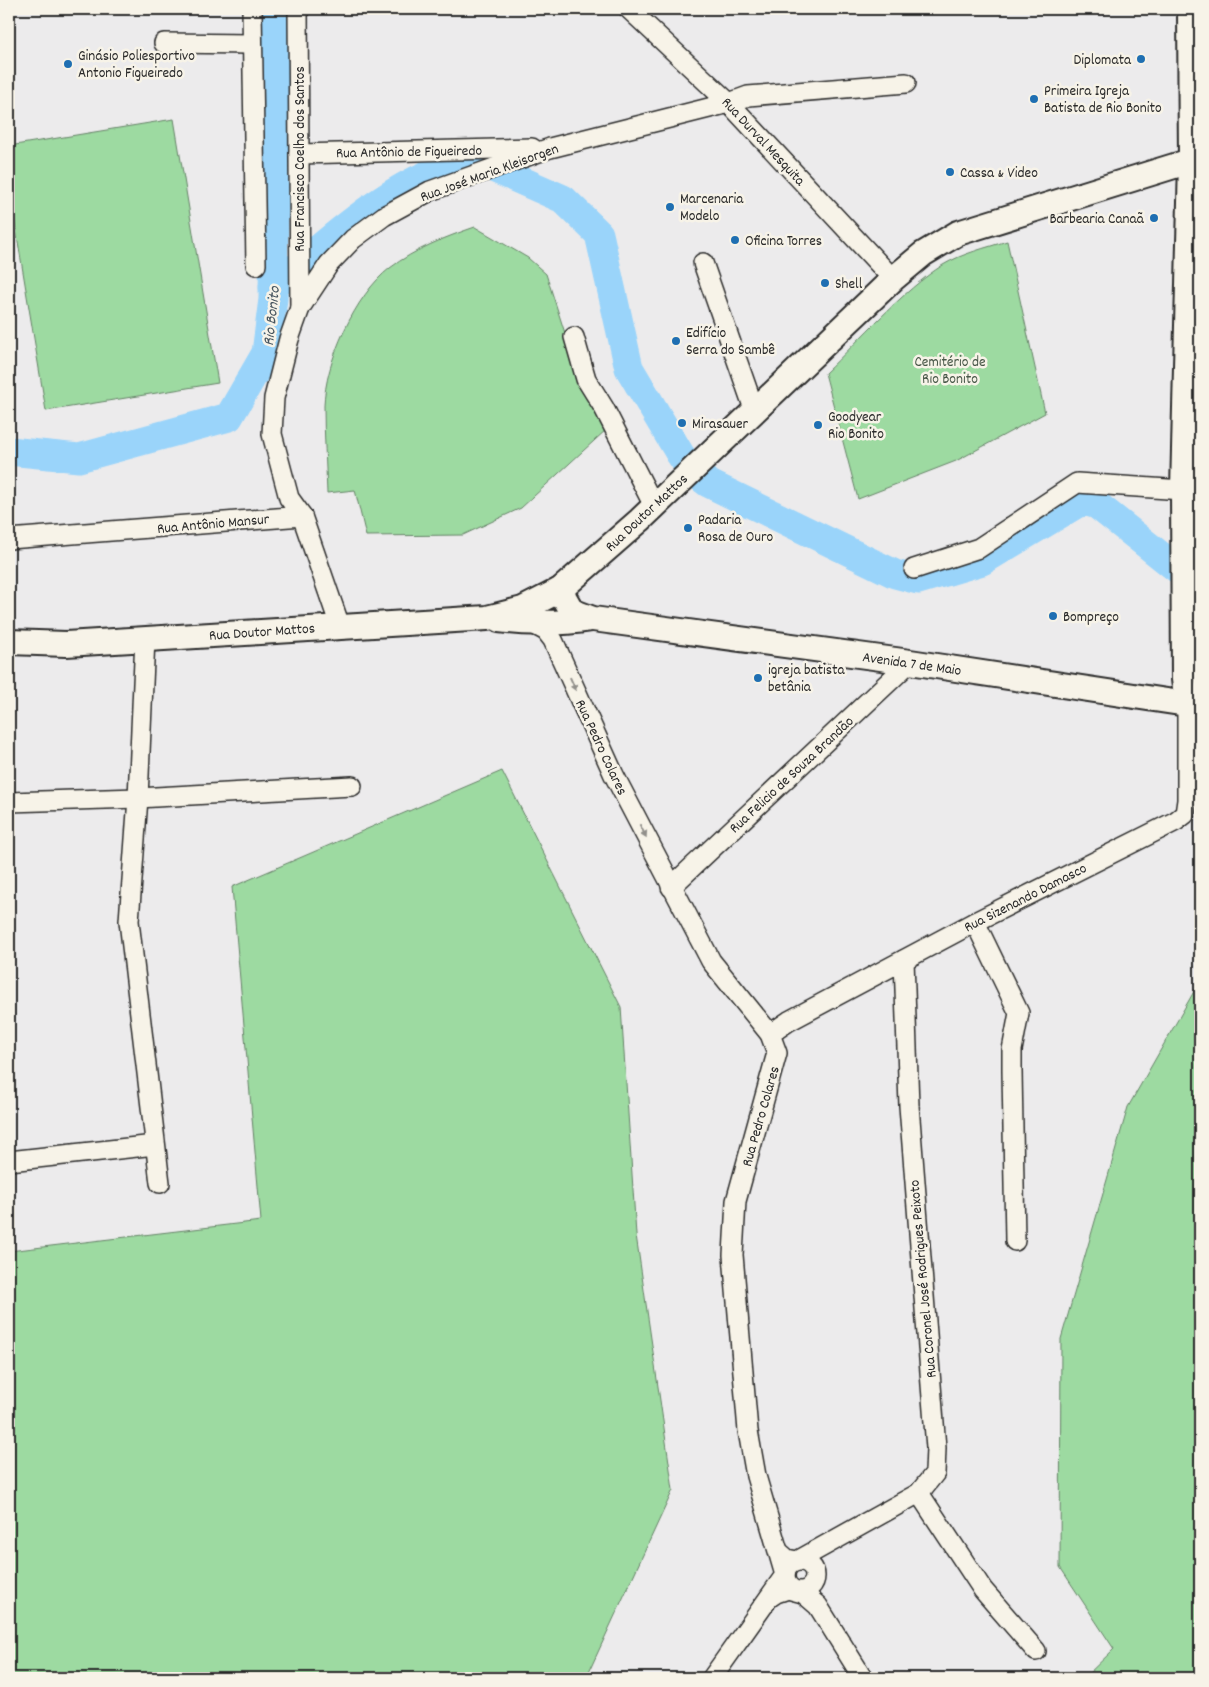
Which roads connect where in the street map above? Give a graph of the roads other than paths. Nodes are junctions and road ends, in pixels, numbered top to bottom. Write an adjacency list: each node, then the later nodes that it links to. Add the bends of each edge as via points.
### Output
1 (252, 9): 6 (street)
2 (298, 9): 10 (street, Rua Francisco Coelho dos Santos)
3 (629, 9): 8 (street, Rua Durval Mesquita)
4 (1190, 9): 11 (main road)
5 (164, 44): 6 (street)
6 (251, 44): 13 (street)
7 (906, 83): 8 (street, Rua José Maria Kleisorgen, via 748,96)
8 (729, 103): 9 (street, Rua José Maria Kleisorgen); 14 (street, Rua Durval Mesquita)
9 (550, 148): 10 (street, Rua Antônio de Figueiredo); 16 (street, Rua José Maria Kleisorgen, via 423,195 384,216 353,239 329,264)
10 (299, 154): 16 (street, Rua Francisco Coelho dos Santos)
11 (1196, 159): 14 (main road, Rua Doutor Mattos, via 958,233 922,254); 15 (main road)
12 (703, 263): 18 (street)
13 (256, 265)
14 (893, 279): 18 (main road, Rua Doutor Mattos)
15 (1194, 292): 19 (main road)
16 (300, 308): 22 (street, Rua José Maria Kleisorgen, via 275,391 272,434 289,498)
17 (574, 337): 21 (street, via 586,379)
18 (754, 409): 21 (main road, Rua Doutor Mattos)
19 (1192, 458): 20 (main road)
20 (1183, 490): 24 (street, via 1076,483 979,548); 33 (main road, via 1184,678)
21 (654, 506): 25 (main road, Rua Doutor Mattos)
22 (302, 516): 23 (street, Rua Antônio Mansur); 29 (street)
23 (9, 539)
24 (914, 569)
25 (560, 590): 26 (main road, Rua Doutor Mattos, via 523,609); 27 (main road, Avenida 7 de Maio, via 572,611)
26 (487, 618): 28 (main road, Avenida 7 de Maio); 29 (main road, Rua Doutor Mattos)
27 (593, 619): 28 (main road, Avenida 7 de Maio); 32 (main road, Avenida 7 de Maio)
28 (533, 624): 38 (street, Rua Pedro Colares, one-way to 38, via 546,631 553,640 614,775)
29 (340, 626): 30 (main road, Rua Doutor Mattos)
30 (145, 638): 31 (main road, Rua Doutor Mattos, via 66,644); 35 (street)
31 (9, 642)
32 (910, 662): 33 (main road, Avenida 7 de Maio); 38 (street, Rua Felicio de Souza Brandão)
33 (1194, 705): 37 (street, Rua Sizenando Damasco)
34 (352, 786): 35 (street)
35 (138, 798): 36 (street); 42 (street, via 129,921)
36 (9, 802)
37 (1193, 802): 39 (street, Rua Sizenando Damasco, via 1176,821)
38 (671, 887): 41 (street, Rua Pedro Colares, via 711,961)
39 (976, 922): 40 (street, Rua Sizenando Damasco); 45 (street, via 1019,1013 1012,1050)
40 (904, 960): 41 (street, Rua Sizenando Damasco); 46 (street, Rua Coronel José Rodrigues Peixoto, via 909,1106 936,1448 934,1473)
41 (770, 1034): 48 (street, Rua Pedro Colares, via 776,1058 736,1201 733,1255 748,1431 756,1476 779,1552 787,1559)
42 (156, 1145): 43 (street); 44 (street)
43 (9, 1161)
44 (160, 1183)
45 (1015, 1241)
46 (919, 1493): 47 (street, Rua Coronel José Rodrigues Peixoto); 51 (street, via 983,1590)
47 (832, 1542): 48 (street, Rua Coronel José Rodrigues Peixoto); 49 (street, via 821,1560)
48 (792, 1575): 49 (street, via 809,1588); 49 (street, via 802,1561 811,1566); 50 (street, Rua Pedro Colares); 52 (street, via 782,1590 769,1598)
49 (815, 1580): 50 (street, Rua Pedro Colares)
50 (818, 1606): 53 (street, Rua Pedro Colares)
51 (1036, 1651)
52 (712, 1678)
53 (863, 1678)

